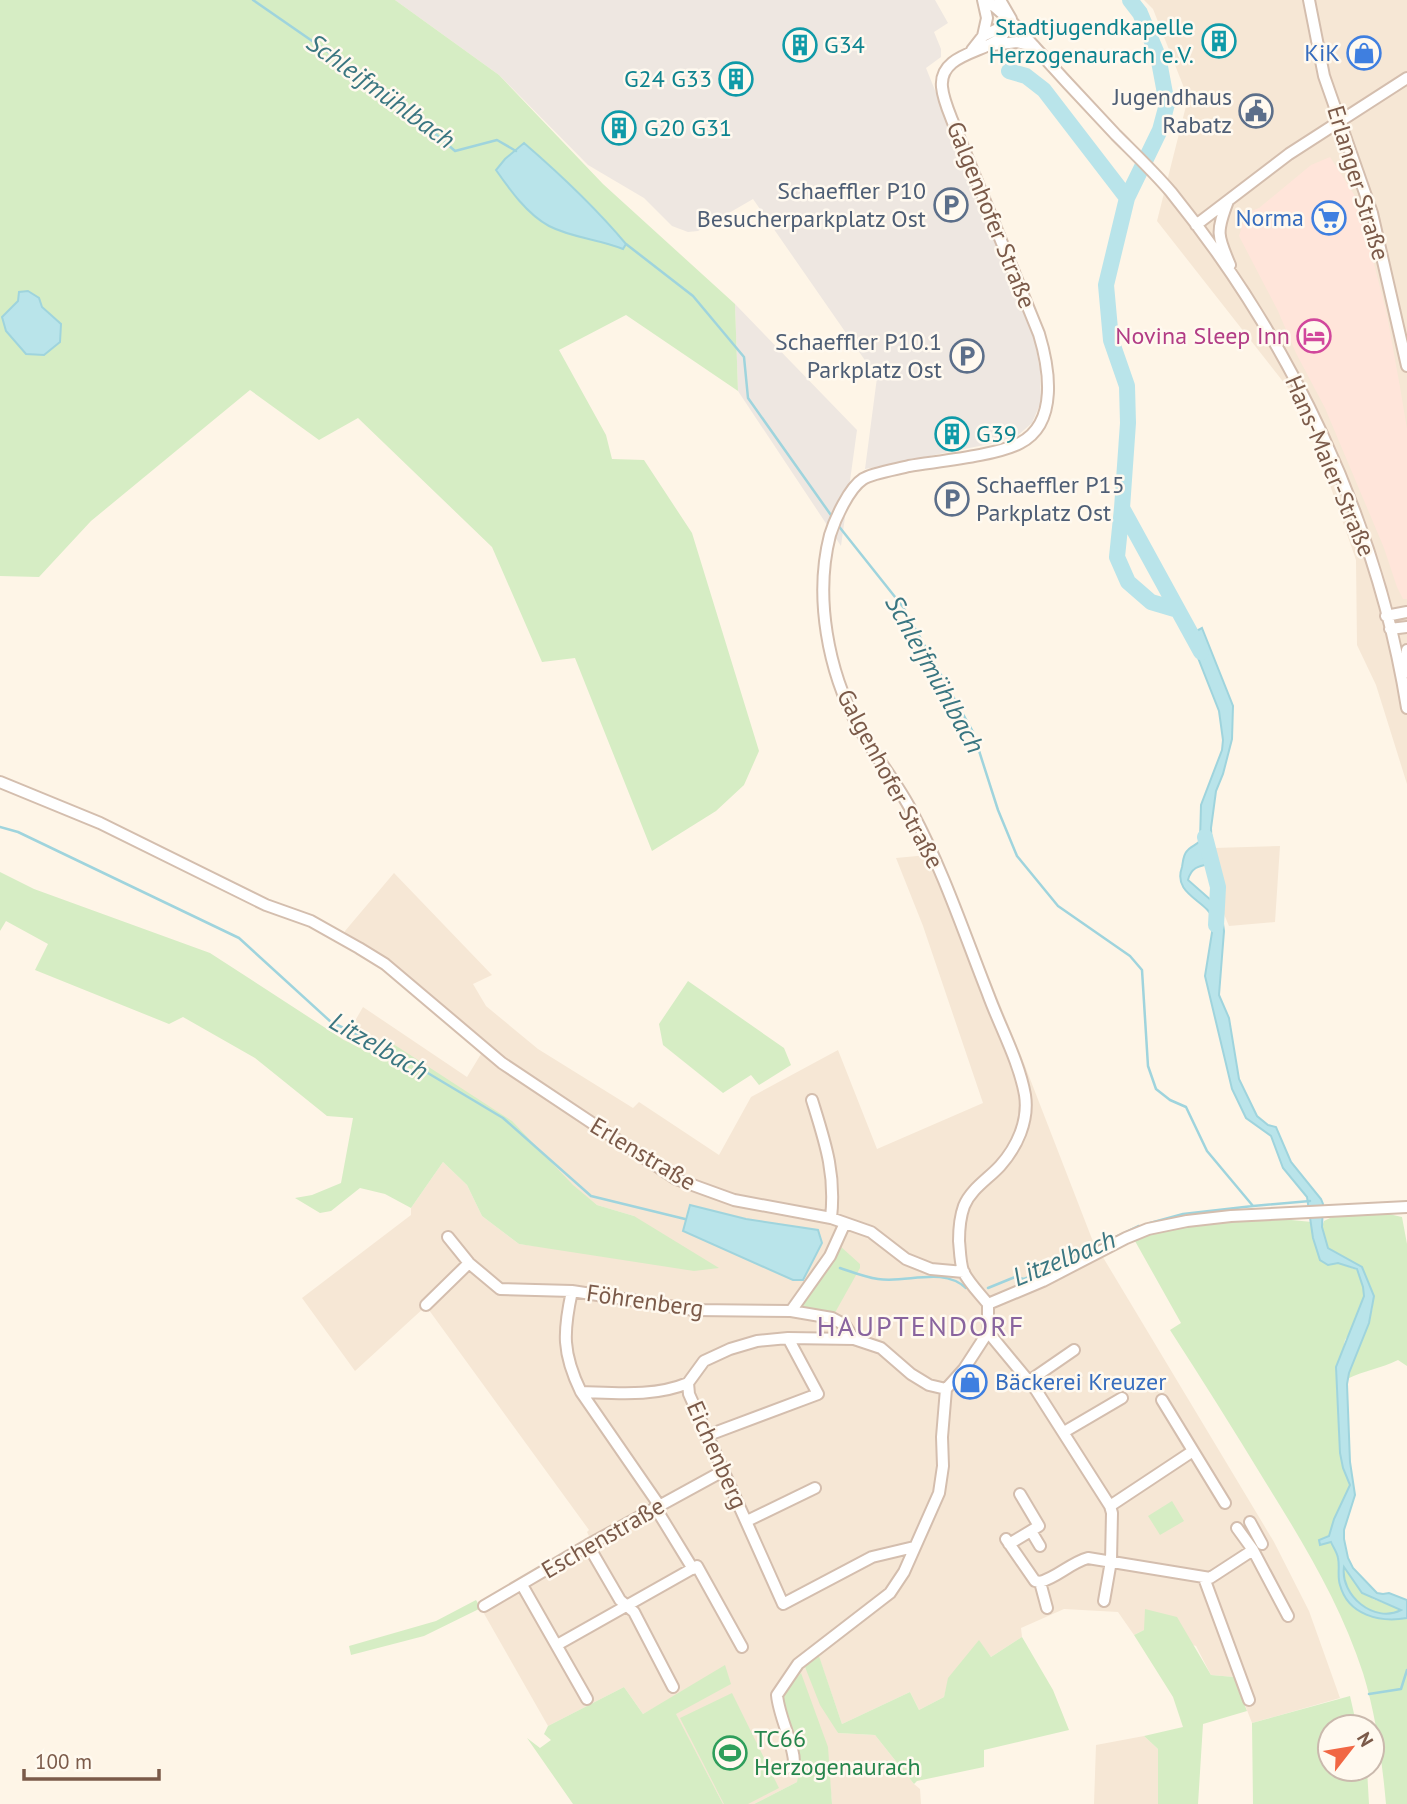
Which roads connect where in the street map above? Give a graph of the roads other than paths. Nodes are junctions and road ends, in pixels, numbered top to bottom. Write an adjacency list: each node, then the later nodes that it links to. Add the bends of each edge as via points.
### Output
1 (986, 0): 4 (street, Hans-Maier-Straße); 5 (street)
2 (1000, 0): 4 (street, Hans-Maier-Straße)
3 (1310, 0): 8 (street, Erlanger Straße, via 1320,57)
4 (1012, 22): 5 (street, Galgenhofer Straße, via 1001,37); 6 (street, Hans-Maier-Straße)
5 (984, 41): 6 (street, Galgenhofer Straße); 27 (street, Galgenhofer Straße, via 944,73 942,88 1039,334 1047,367 1047,402 1042,419 1022,442 863,479 843,504 833,528 824,618 835,675 859,728 912,811 940,872 1025,1096 1019,1139 965,1204 959,1225)
6 (1034, 46): 10 (street, Hans-Maier-Straße, via 1160,179)
7 (1407, 78): 8 (street)
8 (1340, 121): 9 (street); 12 (street, Erlanger Straße, via 1372,213)
9 (1228, 201): 10 (street); 11 (street, via 1218,226)
10 (1196, 225): 11 (street, Hans-Maier-Straße)
11 (1238, 284): 14 (street, Hans-Maier-Straße, via 1308,404 1354,512)
12 (1407, 366)
13 (1407, 612): 14 (street)
14 (1386, 616): 16 (street, Hans-Maier-Straße)
15 (1407, 626): 16 (street)
16 (1390, 629): 18 (street)
17 (1407, 650): 18 (street)
18 (1404, 687): 19 (street)
19 (1407, 708)
20 (0, 782): 23 (street, Erlenstraße, via 100,823 266,905 311,921 385,964 502,1063 676,1180 734,1200)
21 (812, 1100): 23 (street, via 833,1173)
22 (1407, 1207): 29 (street, via 1215,1217 1148,1229)
23 (831, 1218): 24 (street, Erlenstraße)
24 (845, 1223): 27 (street, Erlenstraße, via 871,1232 906,1259 932,1269); 31 (street, via 830,1256)
25 (448, 1237): 26 (street, Föhrenberg)
26 (469, 1263): 28 (street, Föhrenberg, via 500,1289); 30 (street)
27 (964, 1272): 29 (street)
28 (572, 1291): 31 (street, Föhrenberg, via 694,1310); 39 (street, via 565,1326 569,1368)
29 (988, 1304): 32 (street)
30 (426, 1305)
31 (791, 1311): 34 (street, Föhrenberg, via 832,1318 845,1325)
32 (988, 1332): 36 (street); 38 (street)
33 (788, 1338): 34 (street, Eichenberg); 37 (street, Eichenberg, via 730,1349 704,1362); 43 (street, via 818,1394)
34 (854, 1339): 38 (street, Eichenberg, via 881,1348 911,1374)
35 (1074, 1350): 36 (street)
36 (1029, 1381): 42 (street)
37 (688, 1383): 39 (street, via 673,1390); 43 (street, Eichenberg)
38 (946, 1390): 57 (street, via 939,1493)
39 (581, 1392): 49 (street)
40 (1122, 1398): 42 (street)
41 (1162, 1400): 44 (street)
42 (1064, 1432): 50 (street)
43 (706, 1436): 45 (street, Eichenberg)
44 (1193, 1451): 48 (street); 50 (street)
45 (723, 1471): 49 (street, Eschenstraße); 51 (street, Eichenberg)
46 (816, 1488): 51 (street, Eichenberg)
47 (1020, 1494): 54 (street, via 1039,1526)
48 (1225, 1503)
49 (657, 1506): 55 (street, Eschenstraße); 60 (street)
50 (1110, 1506): 59 (street)
51 (747, 1521): 57 (street, Eichenberg, via 783,1604 872,1557)
52 (1250, 1522): 58 (street)
53 (1237, 1528): 58 (street)
54 (1031, 1531): 56 (street); 62 (street, via 1008,1541)
55 (588, 1545): 63 (street, Eschenstraße); 65 (street)
56 (1040, 1546)
57 (914, 1547): 74 (street, via 890,1594 798,1664 776,1695 794,1755 794,1764)
58 (1257, 1547): 61 (street); 68 (street)
59 (1111, 1561): 61 (street); 62 (street, via 1076,1561); 64 (street)
60 (692, 1569): 65 (street); 70 (street, via 697,1566)
61 (1204, 1578): 73 (street)
62 (1040, 1583): 67 (street)
63 (522, 1585): 66 (street, Eschenstraße); 69 (street)
64 (1104, 1601)
65 (627, 1605): 69 (street); 71 (street)
66 (484, 1606)
67 (1047, 1608)
68 (1288, 1616)
69 (557, 1645): 72 (street)
70 (742, 1647)
71 (673, 1687)
72 (587, 1699)
73 (1249, 1700)
74 (787, 1768)

